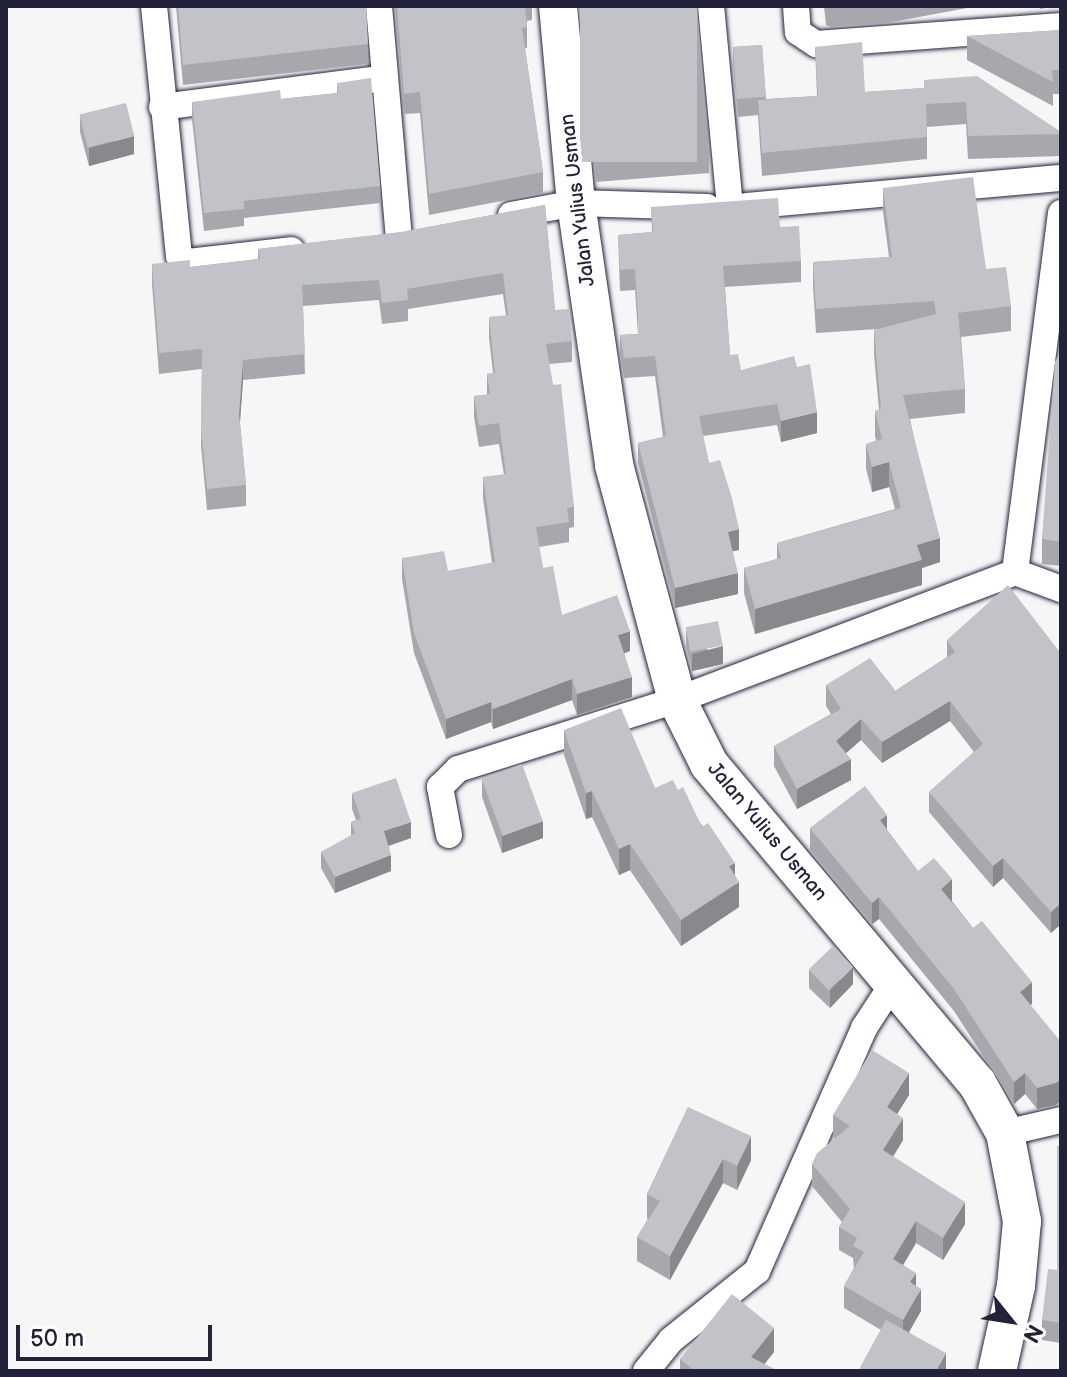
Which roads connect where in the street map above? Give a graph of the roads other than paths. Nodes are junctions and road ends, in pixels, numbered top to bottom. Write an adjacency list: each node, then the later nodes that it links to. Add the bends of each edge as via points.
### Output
1 (154, 6): 8 (street)
2 (379, 6): 7 (street)
3 (558, 6): 10 (street, Jalan Yulius Usman)
4 (711, 6): 11 (street)
5 (796, 6): 6 (street, via 798,32 816,44)
6 (1061, 26)
7 (385, 78): 8 (street); 15 (street)
8 (162, 107): 17 (street, via 182,259)
9 (1061, 178): 11 (street)
10 (576, 203): 11 (street); 13 (street); 20 (street, Jalan Yulius Usman, via 614,465)
11 (730, 207)
12 (1061, 213): 18 (street)
13 (487, 220)
14 (428, 231): 15 (street)
15 (399, 237): 16 (street)
16 (368, 240)
17 (322, 246)
18 (1015, 572): 19 (street); 20 (street)
19 (1061, 589)
20 (677, 700): 21 (street, via 526,745 445,777 440,801); 22 (street, Jalan Yulius Usman, via 709,764)
21 (449, 835)
22 (894, 982): 24 (street, Jalan Yulius Usman, via 977,1083); 25 (street, via 864,1028 757,1271 671,1340)
23 (1061, 1120): 24 (street)
24 (1005, 1133): 26 (street, Jalan Yulius Usman, via 1022,1221 1016,1286)
25 (646, 1371)
26 (997, 1371)

